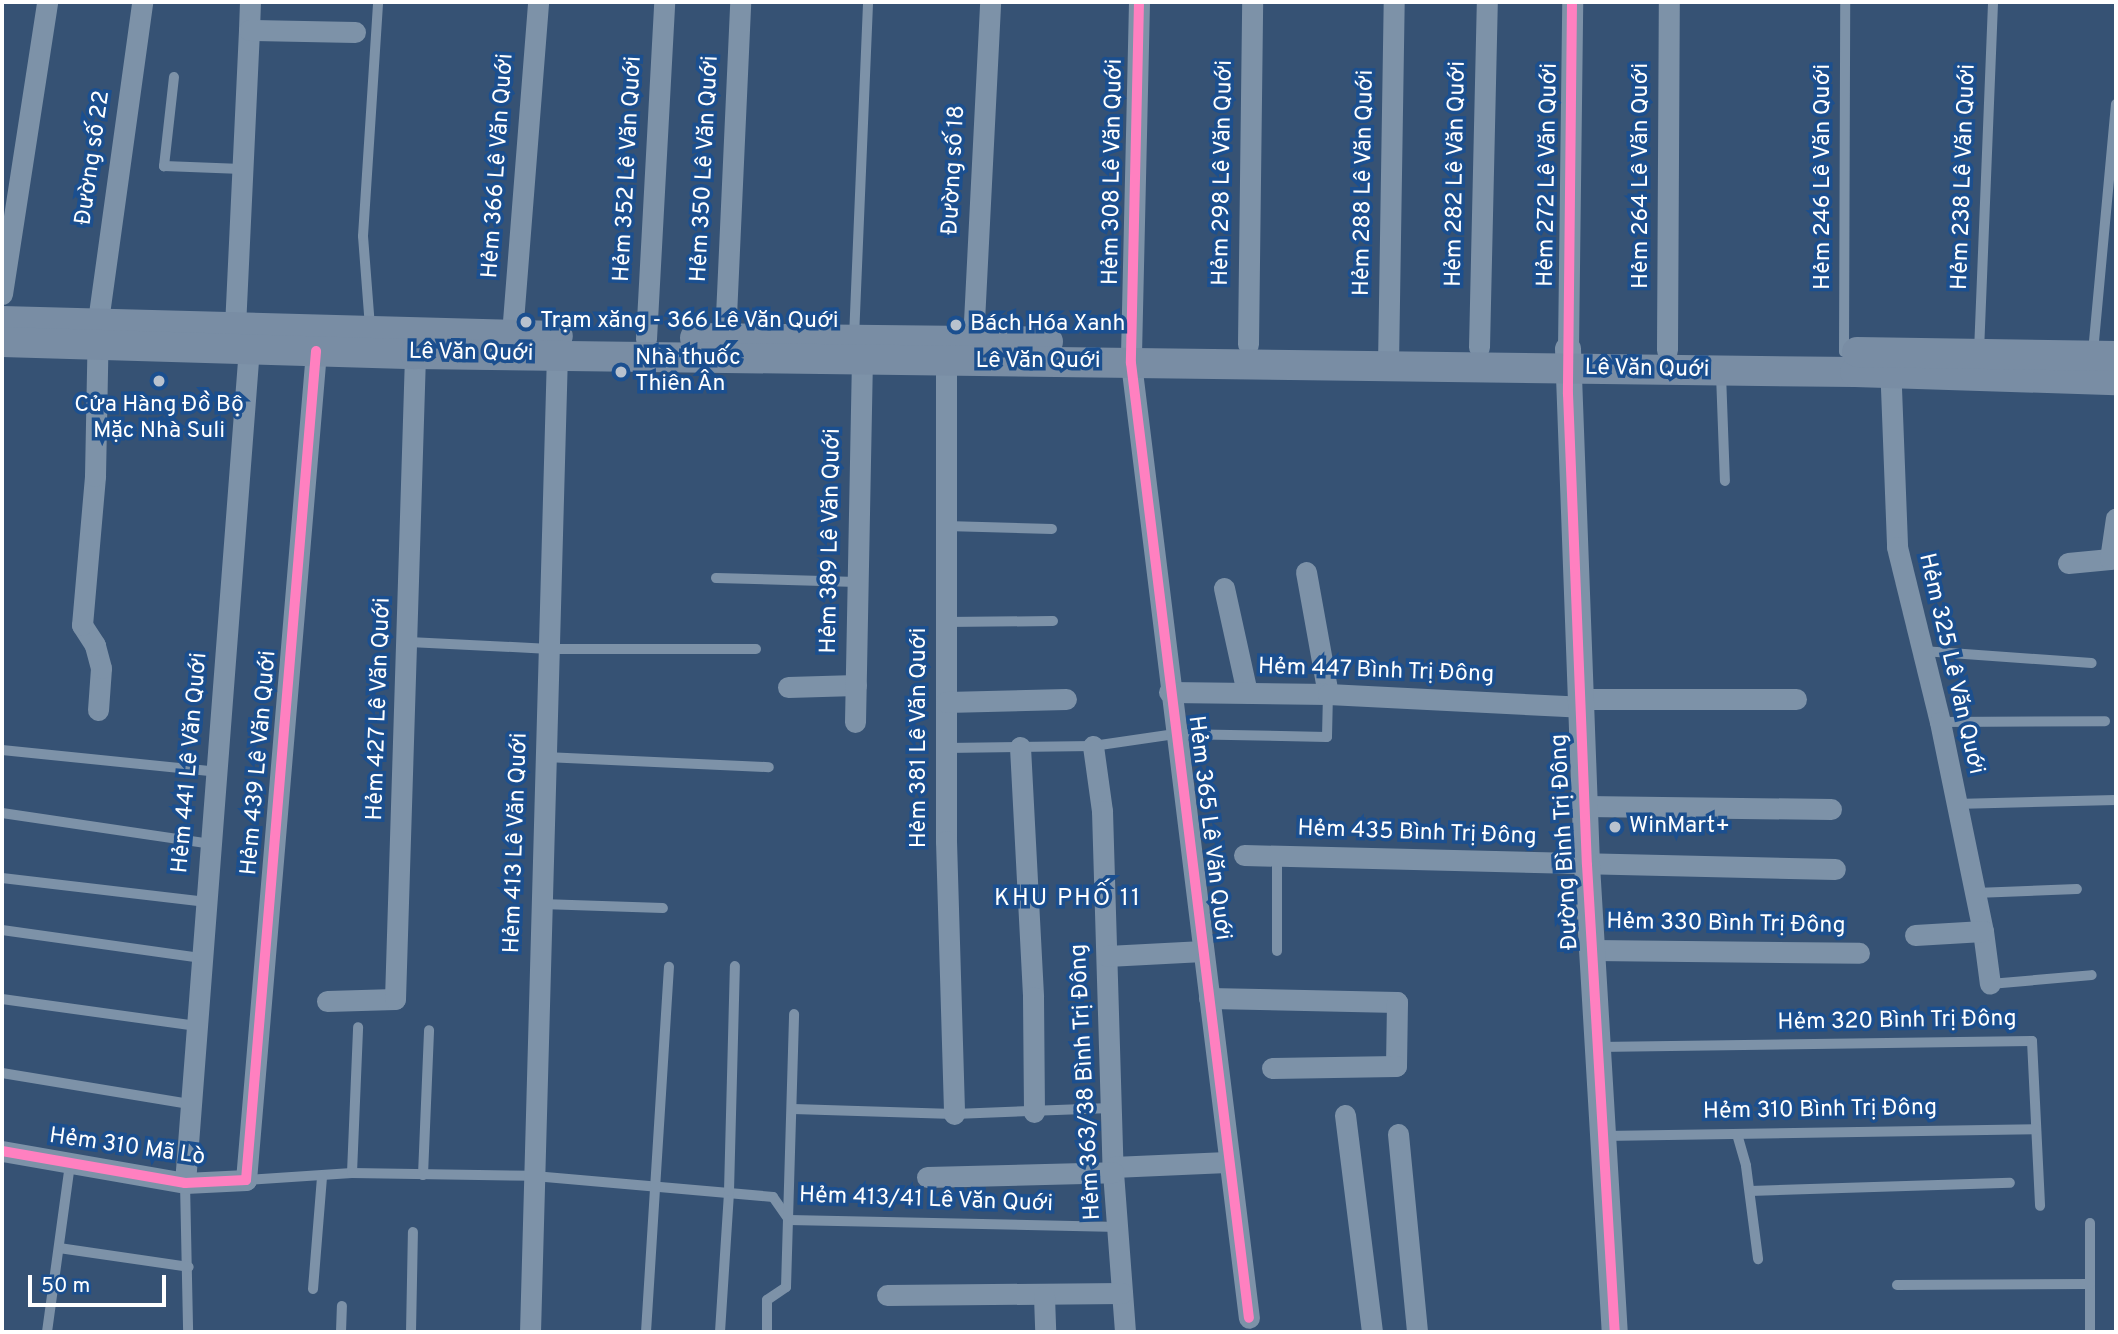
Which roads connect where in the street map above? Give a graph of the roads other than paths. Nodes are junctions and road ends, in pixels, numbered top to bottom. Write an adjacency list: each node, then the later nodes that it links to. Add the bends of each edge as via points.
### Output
1 (47, 2): 23 (street)
2 (142, 2): 25 (street, Đường số 22)
3 (250, 2): 18 (street, Hẻm 441 Lê Văn Quới)
4 (379, 2): 29 (lane, via 363,236)
5 (538, 2): 26 (street, Hẻm 366 Lê Văn Quới)
6 (664, 2): 28 (street, Hẻm 352 Lê Văn Quới)
7 (740, 2): 34 (street, Hẻm 350 Lê Văn Quới)
8 (868, 2): 35 (lane)
9 (990, 2): 30 (street, Đường số 18)
10 (1139, 2): 39 (street, Hẻm 308 Lê Văn Quới)
11 (1252, 2): 32 (street, Hẻm 298 Lê Văn Quới)
12 (1394, 2): 43 (street, Hẻm 288 Lê Văn Quới)
13 (1487, 2): 33 (street, Hẻm 282 Lê Văn Quới)
14 (1572, 2): 45 (street, Hẻm 272 Lê Văn Quới)
15 (1669, 2): 36 (street, Hẻm 264 Lê Văn Quới)
16 (1845, 2): 38 (lane, Hẻm 246 Lê Văn Quới)
17 (1993, 2): 41 (lane, Hẻm 238 Lê Văn Quới)
18 (249, 30): 19 (street); 22 (street, Hẻm 441 Lê Văn Quới)
19 (355, 32)
20 (174, 77): 22 (lane, via 163,166)
21 (2116, 104): 44 (lane)
22 (242, 169): 27 (street, Hẻm 441 Lê Văn Quới)
23 (2, 294)
24 (2, 321): 25 (main road, Lê Văn Quới)
25 (98, 333): 27 (main road, Lê Văn Quới); 31 (main road, Lê Văn Quới); 75 (street, Đường số 22, via 95,475 82,625 95,645 101,668)
26 (512, 334): 28 (main road, Lê Văn Quới); 29 (main road, Lê Văn Quới)
27 (242, 337): 29 (main road, Lê Văn Quới); 37 (main road, Lê Văn Quới); 86 (street, Hẻm 441 Lê Văn Quới)
28 (646, 339): 34 (main road, Lê Văn Quới)
29 (370, 341): 37 (main road, Lê Văn Quới); 40 (main road, Lê Văn Quới)
30 (973, 341): 35 (main road, Lê Văn Quới); 39 (main road, Lê Văn Quới)
31 (2, 342)
32 (1248, 344): 39 (main road, Lê Văn Quới); 43 (main road, Lê Văn Quới)
33 (1479, 347): 43 (main road, Lê Văn Quới); 45 (main road, Lê Văn Quới)
34 (724, 348): 35 (main road, Lê Văn Quới); 42 (main road, Lê Văn Quới)
35 (858, 349): 46 (main road, Lê Văn Quới); 57 (street, Hẻm 389 Lê Văn Quới)
36 (1667, 350): 38 (main road, Lê Văn Quới); 45 (main road, Lê Văn Quới)
37 (316, 351): 145 (street, Hẻm 439 Lê Văn Quới)
38 (1844, 352): 47 (main road, Lê Văn Quới)
39 (1131, 353): 43 (main road, Lê Văn Quới); 46 (main road, Lê Văn Quới); 68 (street, Hẻm 365 Lê Văn Quới)
40 (415, 354): 42 (main road, Lê Văn Quới); 61 (street, Hẻm 427 Lê Văn Quới)
41 (1979, 354): 44 (main road, Lê Văn Quới); 47 (main road, Lê Văn Quới)
42 (557, 356): 62 (street, Hẻm 413 Lê Văn Quới)
43 (1389, 356): 45 (main road, Lê Văn Quới)
44 (2105, 356)
45 (1568, 359): 48 (main road, Lê Văn Quới); 74 (street, Đường Bình Trị Đông)
46 (946, 362): 52 (street, Hẻm 381 Lê Văn Quới)
47 (1890, 363): 48 (main road, Lê Văn Quới); 49 (main road, Lê Văn Quới); 64 (street, Hẻm 325 Lê Văn Quới, via 1897,547)
48 (1721, 371): 50 (lane)
49 (2116, 380)
50 (1725, 481)
51 (2116, 518): 54 (street, via 2110,559)
52 (946, 526): 53 (lane); 60 (street, Hẻm 381 Lê Văn Quới)
53 (1052, 528)
54 (2068, 563)
55 (1306, 572): 70 (street)
56 (716, 578): 57 (lane)
57 (857, 582): 66 (street, Hẻm 389 Lê Văn Quới)
58 (1224, 588): 69 (street)
59 (1053, 621): 60 (lane)
60 (946, 622): 73 (street, Hẻm 381 Lê Văn Quới)
61 (409, 642): 62 (lane); 118 (street, Hẻm 427 Lê Văn Quới, via 394,999)
62 (550, 649): 63 (lane); 84 (street, Hẻm 413 Lê Văn Quới)
63 (756, 649)
64 (1923, 651): 65 (lane); 78 (street, Hẻm 325 Lê Văn Quới)
65 (2092, 663)
66 (856, 685): 67 (street); 77 (street, Hẻm 389 Lê Văn Quới)
67 (788, 687)
68 (1169, 691): 69 (street, Hẻm 447 Bình Trị Đông); 79 (street, Hẻm 365 Lê Văn Quới)
69 (1247, 693): 70 (street, Hẻm 447 Bình Trị Đông)
70 (1328, 694): 74 (street, Hẻm 447 Bình Trị Đông); 79 (lane, via 1327,737)
71 (1066, 699): 73 (street)
72 (1796, 699): 74 (street, Hẻm 447 Bình Trị Đông)
73 (946, 702): 82 (street, Hẻm 381 Lê Văn Quới)
74 (1580, 703): 89 (street, Đường Bình Trị Đông)
75 (99, 710)
76 (2105, 721): 78 (lane)
77 (855, 722)
78 (1940, 722): 88 (street, Hẻm 325 Lê Văn Quới)
79 (1175, 734): 80 (lane); 107 (street, Hẻm 365 Lê Văn Quới)
80 (1093, 746): 81 (lane); 110 (street, Hẻm 363/38 Bình Trị Đông, via 1102,811)
81 (1020, 747): 82 (lane); 129 (street)
82 (946, 748): 130 (street, Hẻm 381 Lê Văn Quới)
83 (2, 750): 86 (lane)
84 (545, 757): 85 (lane); 101 (street, Hẻm 413 Lê Văn Quới)
85 (769, 767)
86 (217, 772): 92 (street, Hẻm 441 Lê Văn Quới)
87 (2116, 800): 88 (lane)
88 (1955, 804): 99 (street, Hẻm 325 Lê Văn Quới)
89 (1585, 806): 90 (street); 95 (street, Đường Bình Trị Đông)
90 (1831, 809)
91 (2, 813): 92 (lane)
92 (211, 844): 100 (street, Hẻm 441 Lê Văn Quới)
93 (1244, 855): 94 (street, Hẻm 435 Bình Trị Đông)
94 (1277, 856): 95 (street, Hẻm 435 Bình Trị Đông); 108 (lane)
95 (1587, 865): 96 (street, Hẻm 435 Bình Trị Đông); 106 (street, Đường Bình Trị Đông)
96 (1835, 869)
97 (2, 878): 100 (lane)
98 (2077, 889): 99 (lane)
99 (1975, 893): 104 (street, Hẻm 325 Lê Văn Quới)
100 (205, 902): 111 (street, Hẻm 441 Lê Văn Quới)
101 (541, 904): 102 (lane); 143 (street, Hẻm 413 Lê Văn Quới)
102 (663, 908)
103 (2, 930): 111 (lane)
104 (1983, 931): 105 (street); 115 (street, Hẻm 325 Lê Văn Quới)
105 (1915, 934)
106 (1592, 950): 109 (street, Hẻm 330 Bình Trị Đông); 123 (street, Đường Bình Trị Đông)
107 (1203, 951): 110 (street); 116 (street, Hẻm 365 Lê Văn Quới)
108 (1277, 951)
109 (1859, 953)
110 (1107, 956): 127 (street, Hẻm 363/38 Bình Trị Đông)
111 (202, 958): 120 (street, Hẻm 441 Lê Văn Quới)
112 (734, 966): 149 (lane)
113 (669, 967): 147 (lane)
114 (2092, 975): 115 (lane)
115 (1990, 984)
116 (1209, 998): 124 (street, via 1396,1002 1396,1066); 137 (street, Hẻm 365 Lê Văn Quới)
117 (2, 999): 120 (lane)
118 (327, 1001)
119 (794, 1014): 128 (lane)
120 (197, 1026): 126 (street, Hẻm 441 Lê Văn Quới)
121 (358, 1027): 140 (lane)
122 (429, 1030): 141 (lane)
123 (1598, 1047): 132 (lane, Hẻm 320 Bình Trị Đông, via 2032,1041); 135 (street, Đường Bình Trị Đông)
124 (1272, 1068)
125 (2, 1073): 126 (lane)
126 (189, 1104): 146 (street, Hẻm 441 Lê Văn Quới)
127 (1111, 1108): 129 (lane); 139 (street, Hẻm 363/38 Bình Trị Đông)
128 (793, 1109): 130 (lane); 152 (lane)
129 (1034, 1112): 130 (lane)
130 (954, 1114)
131 (1345, 1115): 177 (street)
132 (2036, 1129): 134 (lane, Hẻm 310 Bình Trị Đông); 151 (lane, Hẻm 320 Bình Trị Đông)
133 (1398, 1134): 178 (street)
134 (1737, 1134): 135 (lane, Hẻm 310 Bình Trị Đông); 150 (lane)
135 (1604, 1136): 179 (street, Đường Bình Trị Đông)
136 (2, 1151): 138 (street, Hẻm 310 Mã Lò)
137 (1227, 1162): 139 (street); 166 (street, Hẻm 365 Lê Văn Quới)
138 (70, 1163): 146 (street, Hẻm 310 Mã Lò); 156 (lane)
139 (1113, 1170): 144 (street); 154 (street, Hẻm 363/38 Bình Trị Đông)
140 (352, 1173): 141 (lane, Hẻm 413/41 Lê Văn Quới); 142 (lane, Hẻm 413/41 Lê Văn Quới)
141 (424, 1175): 143 (lane, Hẻm 413/41 Lê Văn Quới)
142 (322, 1176): 145 (lane, Hẻm 413/41 Lê Văn Quới); 161 (lane)
143 (534, 1176): 147 (lane, Hẻm 413/41 Lê Văn Quới); 171 (street, Hẻm 413 Lê Văn Quới)
144 (927, 1177)
145 (246, 1180): 146 (street, Hẻm 310 Mã Lò)
146 (185, 1182): 158 (lane)
147 (654, 1184): 149 (lane, Hẻm 413/41 Lê Văn Quới); 172 (lane)
148 (2010, 1184): 150 (lane)
149 (729, 1191): 152 (lane, Hẻm 413/41 Lê Văn Quới, via 773,1196); 173 (lane)
150 (1750, 1191): 157 (lane)
151 (2039, 1206)
152 (789, 1220): 154 (lane, Hẻm 413/41 Lê Văn Quới); 174 (lane, via 786,1287 767,1300)
153 (2090, 1223): 159 (lane)
154 (1119, 1227): 162 (street, Hẻm 363/38 Bình Trị Đông)
155 (414, 1232): 170 (lane)
156 (59, 1248): 158 (lane); 167 (lane)
157 (1758, 1259)
158 (189, 1267): 168 (lane)
159 (2090, 1284): 160 (lane); 180 (lane)
160 (1897, 1285)
161 (313, 1289)
162 (1122, 1293): 164 (street); 176 (street, Hẻm 363/38 Bình Trị Đông)
163 (887, 1295): 164 (street)
164 (1044, 1296): 175 (street)
165 (342, 1306): 169 (lane)
166 (1249, 1318)
167 (47, 1332)
168 (188, 1332)
169 (341, 1332)
170 (411, 1332)
171 (530, 1332)
172 (646, 1332)
173 (720, 1332)
174 (767, 1332)
175 (1045, 1332)
176 (1125, 1332)
177 (1372, 1332)
178 (1417, 1332)
179 (1615, 1332)
180 (2090, 1332)

